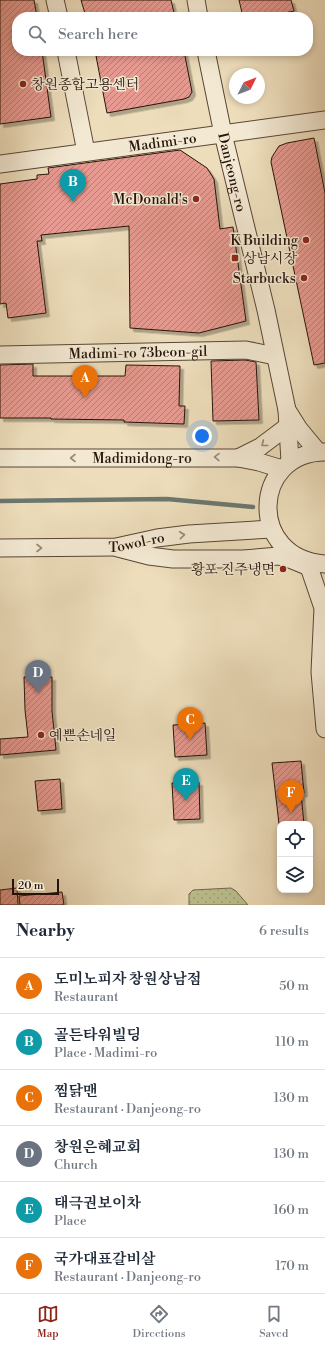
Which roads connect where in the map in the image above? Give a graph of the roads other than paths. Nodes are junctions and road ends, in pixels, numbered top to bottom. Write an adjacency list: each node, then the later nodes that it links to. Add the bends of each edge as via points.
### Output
1 (56, 0): 3 (street)
2 (196, 0): 4 (street)
3 (58, 12)
4 (198, 12)
5 (67, 56): 9 (street)
6 (207, 56): 8 (street, Danjeong-ro)
7 (325, 120): 8 (street, Madimi-ro)
8 (223, 134): 9 (street, Madimi-ro); 12 (street, Danjeong-ro)
9 (86, 152): 10 (street, Madimi-ro)
10 (0, 164)
11 (0, 355): 12 (street, Madimi-ro 73beon-gil, via 246,350)
12 (275, 356): 13 (street, Danjeong-ro)
13 (288, 418): 14 (street, Danjeong-ro); 16 (street, one-way to 16, via 260,447); 17 (street, Danjeong-ro)
14 (321, 452): 17 (street, via 298,457)
15 (0, 458): 16 (street, Madimidong-ro, one-way to 15)
16 (238, 458): 17 (street, Madimidong-ro)
17 (286, 466): 18 (street, via 273,483 268,498 268,514)
18 (272, 529): 19 (street, Towol-ro, one-way to 18, via 189,534); 21 (street, via 286,549)
19 (116, 547): 20 (street, Towol-ro, one-way to 19); 21 (street, via 149,556 173,559 279,556)
20 (0, 548)
21 (313, 564): 22 (street)
22 (324, 606): 23 (street, via 320,672)
23 (325, 729)

